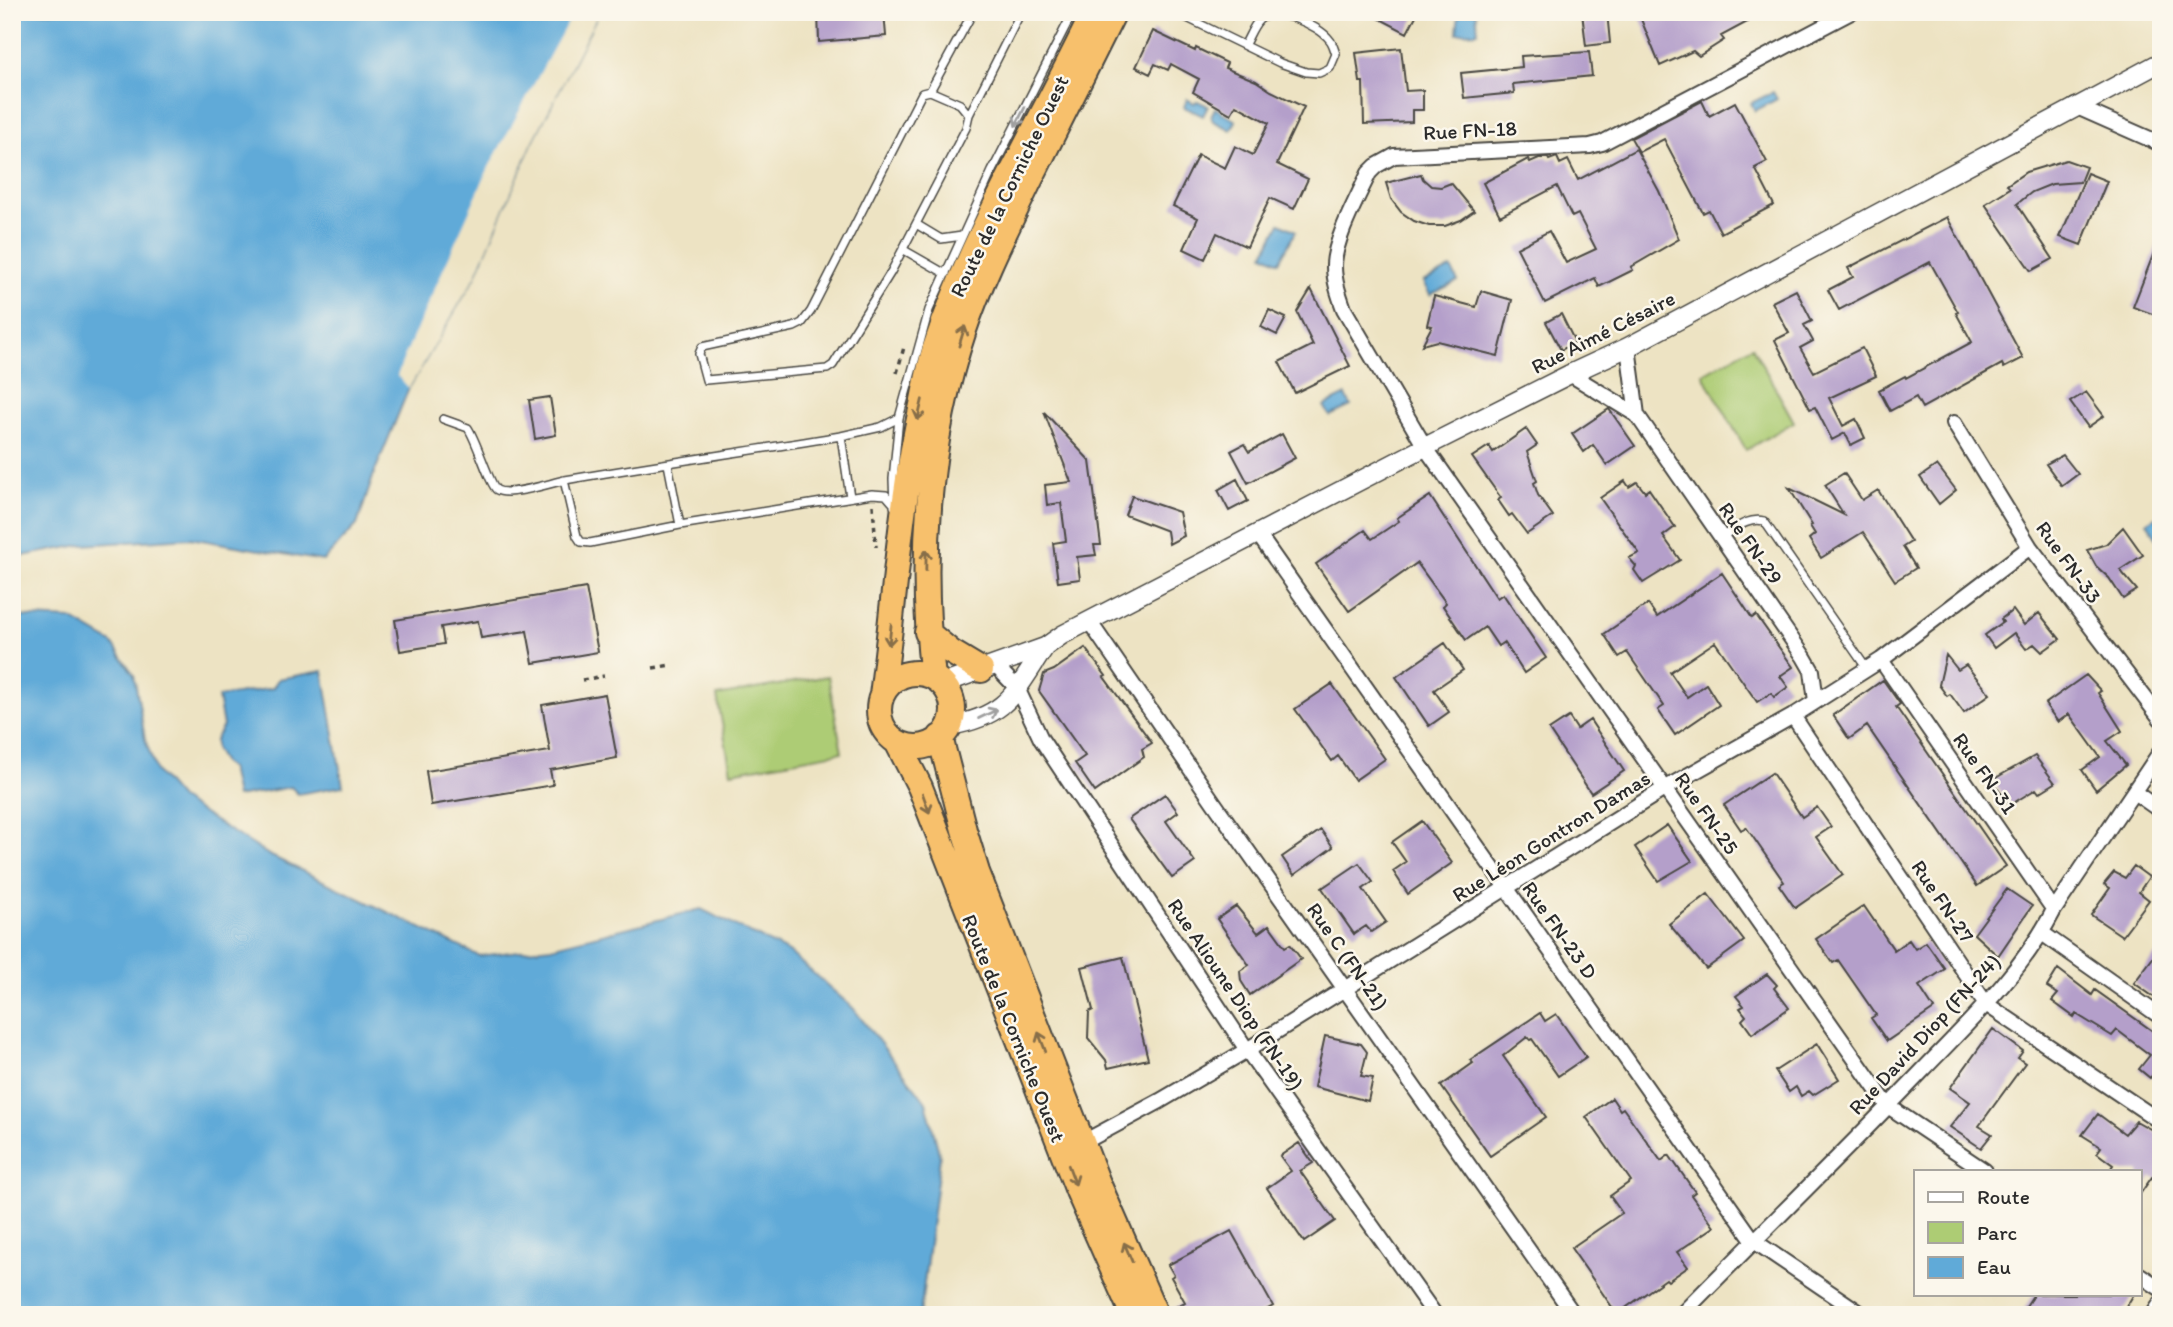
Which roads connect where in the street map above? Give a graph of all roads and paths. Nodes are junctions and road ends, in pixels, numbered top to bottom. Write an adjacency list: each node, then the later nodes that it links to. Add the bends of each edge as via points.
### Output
1 (973, 12): 10 (lane)
2 (1021, 12): 12 (lane)
3 (1073, 12): 15 (lane, one-way to 15)
4 (1094, 12): 31 (highway, Route de la Corniche Ouest, one-way to 31, via 982,231 946,317 911,452)
5 (1114, 12): 36 (highway, Route de la Corniche Ouest, one-way to 5, via 927,535 934,461 964,331 1011,219)
6 (1175, 12): 8 (lane)
7 (1851, 12): 25 (street, Rue FN-18, via 1602,143 1394,156 1369,173 1334,257 1336,289)
8 (1245, 44): 8 (lane, via 1306,72 1330,68 1336,54 1331,41 1318,29 1274,14 1260,19)
9 (2161, 62): 11 (street, Rue Aimé Césaire)
10 (930, 91): 12 (lane, via 960,104); 16 (lane, via 922,93 802,323 702,347 704,378 827,369)
11 (2076, 106): 13 (street); 18 (street, Rue Aimé Césaire)
12 (969, 115): 14 (lane)
13 (2161, 144)
14 (916, 224): 15 (lane, via 941,239); 16 (lane)
15 (962, 236): 17 (lane)
16 (904, 250): 17 (lane)
17 (946, 274): 21 (lane, via 929,310)
18 (1628, 347): 19 (street, Rue Aimé Césaire); 20 (street)
19 (1570, 374): 20 (street); 25 (street, Rue Aimé Césaire)
20 (1637, 415): 33 (street, Rue FN-29)
21 (899, 418): 24 (lane); 29 (lane)
22 (443, 419): 27 (lane, via 468,428 496,490 507,493)
23 (1954, 423): 34 (street, Rue FN-33)
24 (841, 436): 26 (lane); 28 (lane)
25 (1425, 447): 32 (street, Rue Aimé Césaire); 54 (street, Rue FN-25)
26 (668, 464): 27 (lane); 30 (lane)
27 (564, 480): 30 (lane, via 581,542)
28 (850, 497): 29 (lane, via 879,493); 30 (lane)
29 (893, 502): 31 (lane)
30 (680, 526)
31 (900, 526): 47 (highway, Route de la Corniche Ouest, one-way to 47)
32 (1258, 534): 35 (street, Rue Aimé Césaire); 57 (street, Rue FN-23 D)
33 (1721, 537): 42 (lane, via 1747,522 1764,521); 48 (street, Rue FN-29, via 1808,664)
34 (2030, 547): 38 (street, Rue Léon Gontron Damas); 50 (street, Rue FN-33)
35 (1089, 621): 37 (street, Rue Aimé Césaire); 60 (street, Rue C (FN-21))
36 (927, 632): 41 (highway, via 951,652); 45 (highway, Route de la Corniche Ouest)
37 (1045, 647): 41 (street); 46 (street)
38 (1881, 660): 42 (street, Rue Léon Gontron Damas); 58 (street, Rue FN-31)
39 (671, 665): 40 (path)
40 (653, 668)
41 (988, 668): 45 (street); 46 (street, Rue Alioune Diop (FN-19))
42 (1867, 669): 48 (street, Rue Léon Gontron Damas)
43 (604, 676): 44 (path)
44 (582, 680)
45 (937, 681): 47 (highway, via 922,673 909,674 898,678); 51 (highway, via 953,704)
46 (1017, 688): 51 (street, one-way to 46, via 989,715); 63 (street, Rue Alioune Diop (FN-19), via 1041,739)
47 (882, 695): 52 (highway, via 879,716)
48 (1816, 701): 49 (street, Rue Léon Gontron Damas)
49 (1793, 716): 54 (street, Rue Léon Gontron Damas); 61 (street, Rue FN-27)
50 (2161, 719)
51 (944, 732): 52 (highway, via 919,746); 66 (highway, Route de la Corniche Ouest, one-way to 51, via 977,872)
52 (897, 741): 72 (highway, Route de la Corniche Ouest, one-way to 72, via 920,787 1078,1191)
53 (2161, 751): 55 (street, Rue David Diop (FN-24))
54 (1664, 789): 57 (street, Rue Léon Gontron Damas); 64 (street, Rue FN-25)
55 (2134, 792): 56 (street); 58 (street, Rue David Diop (FN-24))
56 (2161, 811)
57 (1505, 889): 60 (street, Rue Léon Gontron Damas); 68 (street, Rue FN-23 D)
58 (2054, 910): 59 (street, Rue David Diop (FN-24))
59 (2042, 933): 61 (street, Rue David Diop (FN-24)); 62 (street)
60 (1346, 989): 63 (street, Rue Léon Gontron Damas); 75 (street, Rue C (FN-21))
61 (1986, 1004): 64 (street, Rue David Diop (FN-24)); 65 (street, Rue FN-27)
62 (2161, 1017)
63 (1247, 1049): 66 (street, Rue Léon Gontron Damas); 74 (street, Rue Alioune Diop (FN-19))
64 (1888, 1106): 67 (street, Rue FN-25); 68 (street, Rue David Diop (FN-24))
65 (2161, 1122)
66 (1082, 1143): 73 (highway, Route de la Corniche Ouest, one-way to 66)
67 (1984, 1170)
68 (1754, 1241): 76 (street, Rue David Diop (FN-24)); 77 (street, Rue FN-23 D)
69 (2142, 1276): 70 (street)
70 (2161, 1289)
71 (2161, 1303): 78 (street)
72 (1133, 1315)
73 (1156, 1315)
74 (1435, 1315)
75 (1574, 1315)
76 (1681, 1315)
77 (1863, 1315)
78 (2152, 1315)

